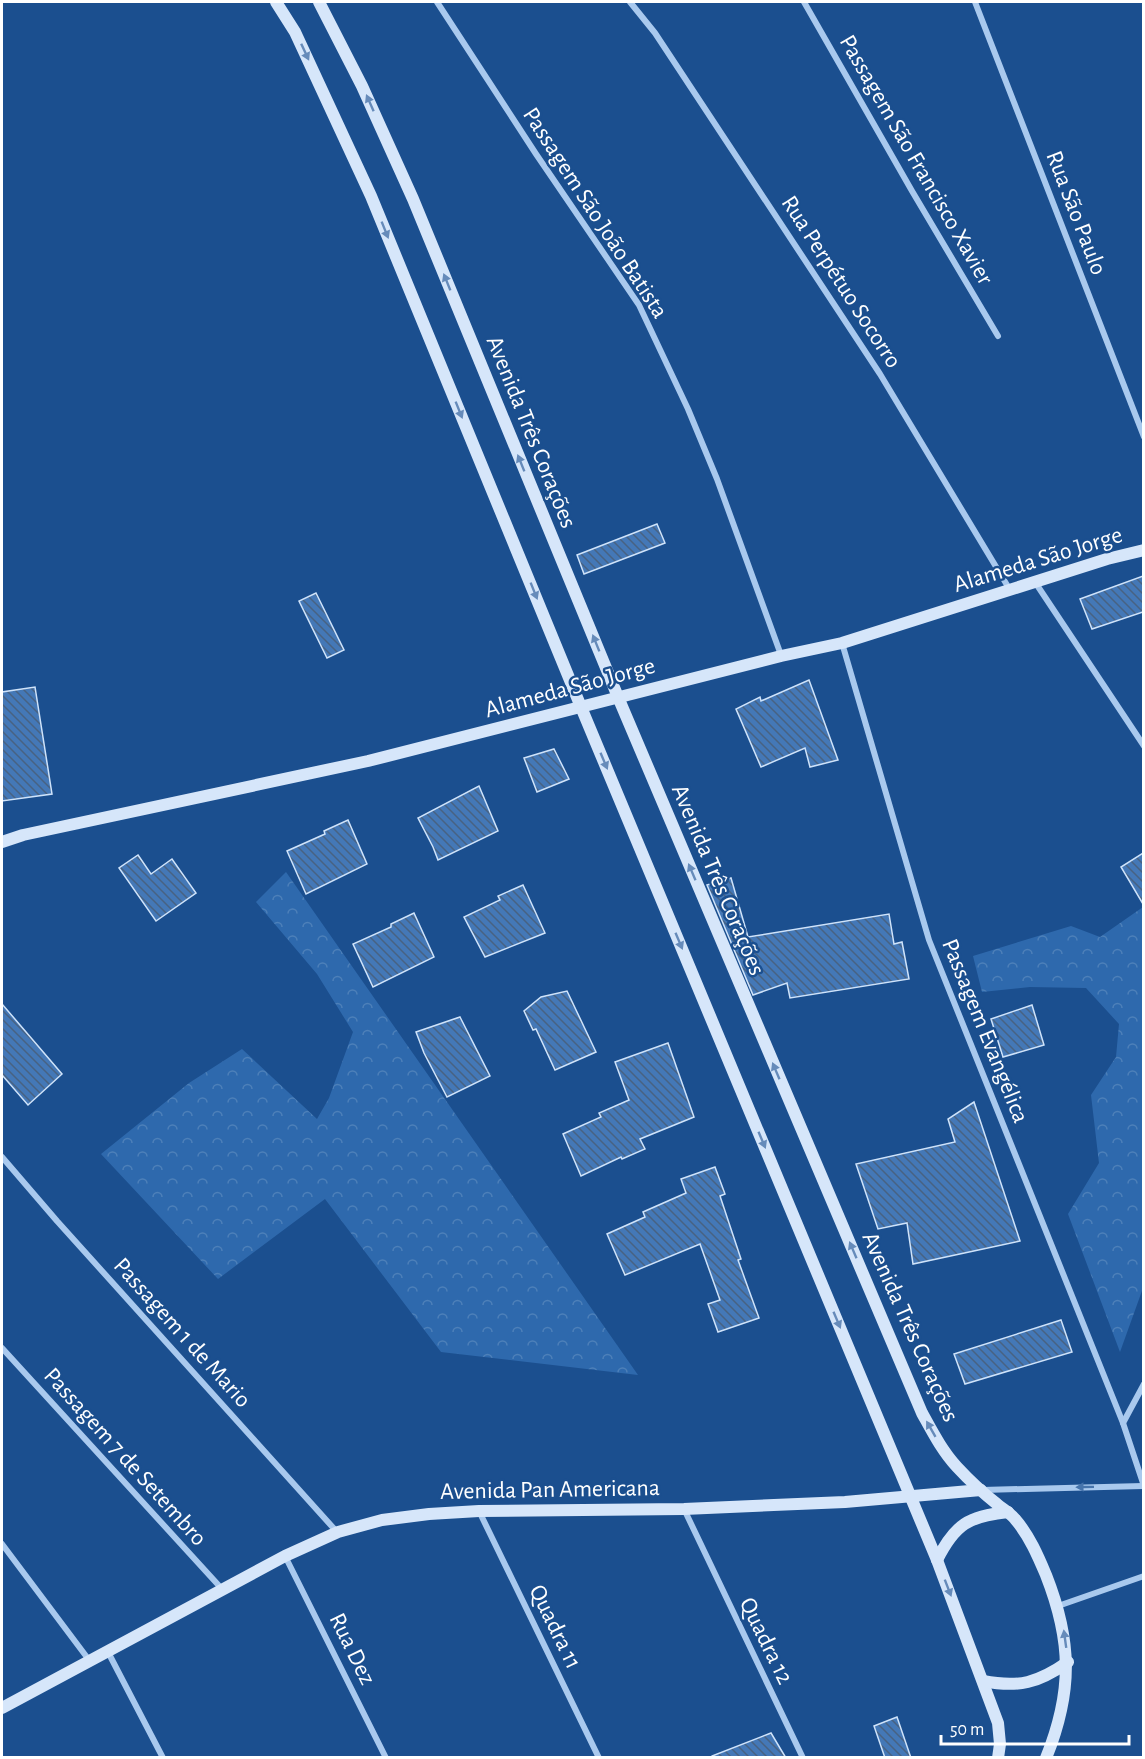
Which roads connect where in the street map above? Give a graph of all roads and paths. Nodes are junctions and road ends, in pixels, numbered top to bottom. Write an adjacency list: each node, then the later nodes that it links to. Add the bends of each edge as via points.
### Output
1 (276, 2): 15 (street, one-way to 15, via 295,32 371,196)
2 (320, 2): 14 (street, Avenida Três Corações, one-way to 2, via 413,199)
3 (437, 2): 13 (street, Passagem São João Batista, via 639,305 717,479)
4 (630, 2): 11 (street, Rua Perpétuo Socorro, via 655,33 880,374)
5 (804, 2): 7 (street, Passagem São Francisco Xavier)
6 (975, 2): 8 (street, Rua São Paulo)
7 (998, 336)
8 (1143, 437)
9 (1143, 550): 10 (street, Alameda São Jorge)
10 (1035, 582): 11 (street, Alameda São Jorge); 16 (street)
11 (1010, 590): 12 (street, Alameda São Jorge)
12 (842, 643): 13 (street, Alameda São Jorge); 21 (street, Passagem Evangélica, via 929,940)
13 (782, 656): 14 (street, Alameda São Jorge)
14 (618, 697): 15 (street, Alameda São Jorge); 23 (street, Avenida Três Corações, one-way to 14, via 955,1466 922,1413)
15 (581, 707): 17 (street, Alameda São Jorge, via 368,761 23,835); 24 (street, one-way to 24)
16 (1143, 746)
17 (2, 843)
18 (2, 1157): 28 (street, Passagem 1 de Mario)
19 (2, 1348): 33 (street, Passagem 7 de Setembro)
20 (1143, 1384): 21 (street)
21 (1123, 1424): 22 (street, Passagem Evangélica)
22 (1143, 1486): 23 (street, Avenida Pan Americana, one-way to 23)
23 (981, 1490): 24 (street, Avenida Pan Americana); 27 (street, Avenida Três Corações)
24 (910, 1495): 25 (street, Avenida Pan Americana); 31 (street)
25 (684, 1509): 26 (street, Avenida Pan Americana); 43 (street, Quadra 12)
26 (479, 1511): 28 (street, Avenida Pan Americana, via 382,1520); 42 (street, Quadra 11)
27 (1008, 1512): 31 (street, via 983,1515 963,1524 947,1540); 34 (street, Avenida Três Corações, via 1035,1550)
28 (338, 1532): 30 (street, Avenida Pan Americana)
29 (2, 1544): 36 (street)
30 (285, 1556): 33 (street, Avenida Pan Americana); 41 (street, Rua Dez)
31 (937, 1560): 38 (street, one-way to 38)
32 (1143, 1576): 34 (street)
33 (222, 1589): 35 (street, Avenida Pan Americana)
34 (1058, 1606): 37 (street, Avenida Três Corações, one-way to 34)
35 (107, 1650): 36 (street, Avenida Pan Americana); 40 (street)
36 (89, 1660): 39 (street, Avenida Pan Americana)
37 (1068, 1662): 38 (street, via 1028,1683 1005,1685); 45 (street, Avenida Três Corações, via 1064,1694)
38 (983, 1681): 44 (street, via 998,1723)
39 (2, 1708)
40 (163, 1758)
41 (386, 1758)
42 (599, 1758)
43 (803, 1758)
44 (998, 1758)
45 (1046, 1758)

